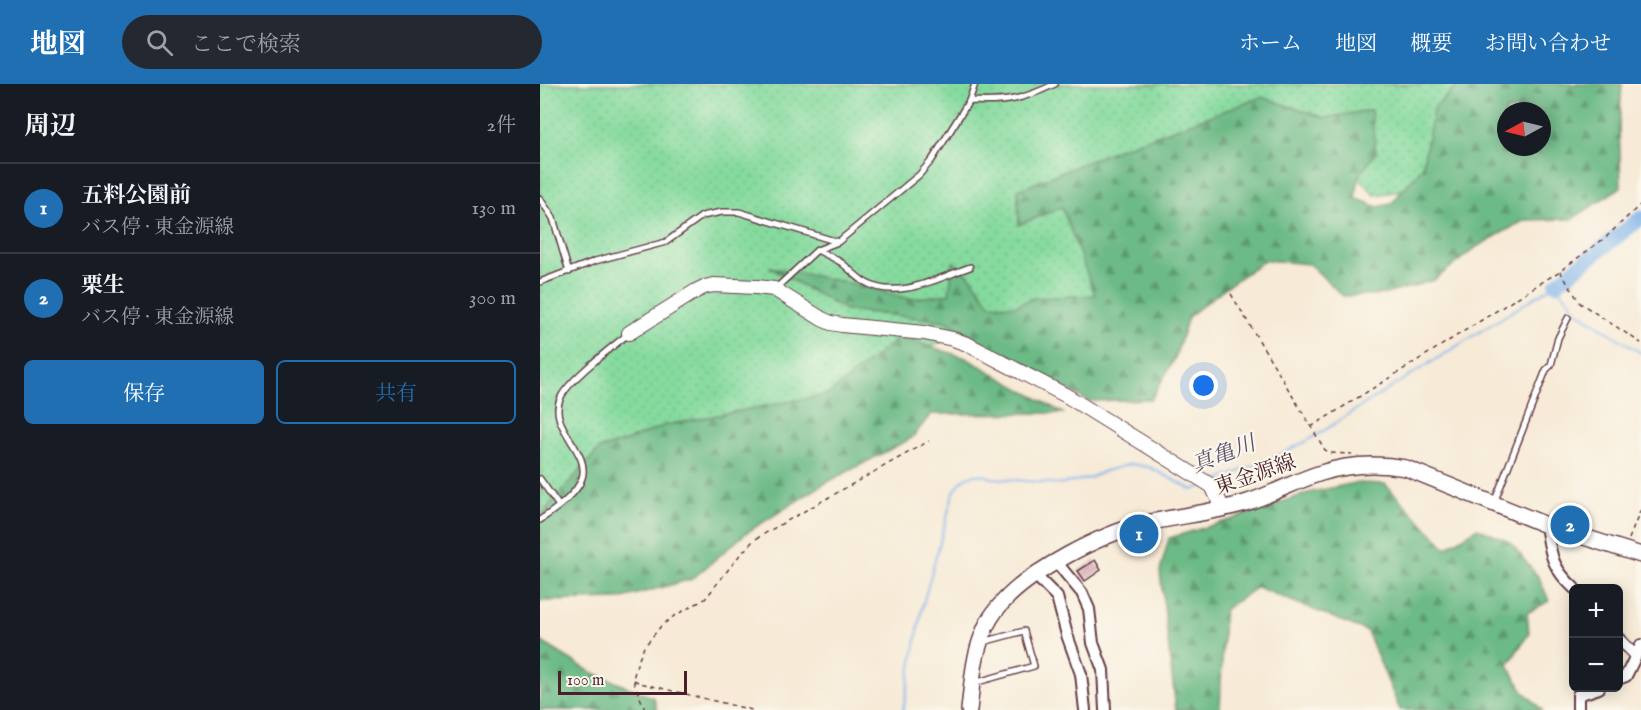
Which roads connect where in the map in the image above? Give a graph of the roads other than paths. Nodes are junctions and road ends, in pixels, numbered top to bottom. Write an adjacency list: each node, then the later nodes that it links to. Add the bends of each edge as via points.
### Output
1 (975, 84): 3 (lane)
2 (1055, 84): 3 (lane, via 1004,102)
3 (969, 101): 5 (lane, via 919,175)
4 (540, 199): 8 (lane, via 553,218)
5 (838, 242): 6 (lane); 8 (lane, via 739,212 722,212 702,216 666,242)
6 (817, 250): 7 (lane, via 839,261 863,281 894,290); 10 (lane)
7 (970, 267)
8 (569, 272): 9 (lane)
9 (540, 282)
10 (774, 289): 12 (street, via 704,287); 16 (street, via 831,323 939,335 982,351 1067,396 1212,486)
11 (1568, 318): 14 (lane)
12 (629, 333): 15 (lane, via 572,382 561,397 559,420 583,466 577,488)
13 (540, 479): 15 (lane)
14 (1494, 505): 16 (main road, 東金源線, via 1406,468 1386,464 1355,465 1320,473 1262,498); 18 (main road, 東金源線)
15 (559, 506): 17 (lane)
16 (1223, 509): 20 (main road, 東金源線, via 1132,527)
17 (540, 520)
18 (1546, 525): 19 (main road, 東金源線); 22 (street, via 1557,572)
19 (1641, 555)
20 (1059, 561): 21 (main road, 東金源線); 32 (street, via 1089,609 1102,670)
21 (1035, 575): 23 (main road, 東金源線, via 1000,604); 31 (street, via 1057,597 1081,674)
22 (1570, 584)
23 (980, 643): 28 (main road, 東金源線); 28 (lane, via 1024,631 1034,666)
24 (1623, 643): 26 (street)
25 (1641, 645): 26 (street)
26 (1635, 656): 27 (street)
27 (1623, 677)
28 (973, 683): 30 (main road, 東金源線)
29 (1586, 692): 33 (street, via 1578,695)
30 (969, 710)
31 (1085, 710)
32 (1105, 710)
33 (1578, 710)

